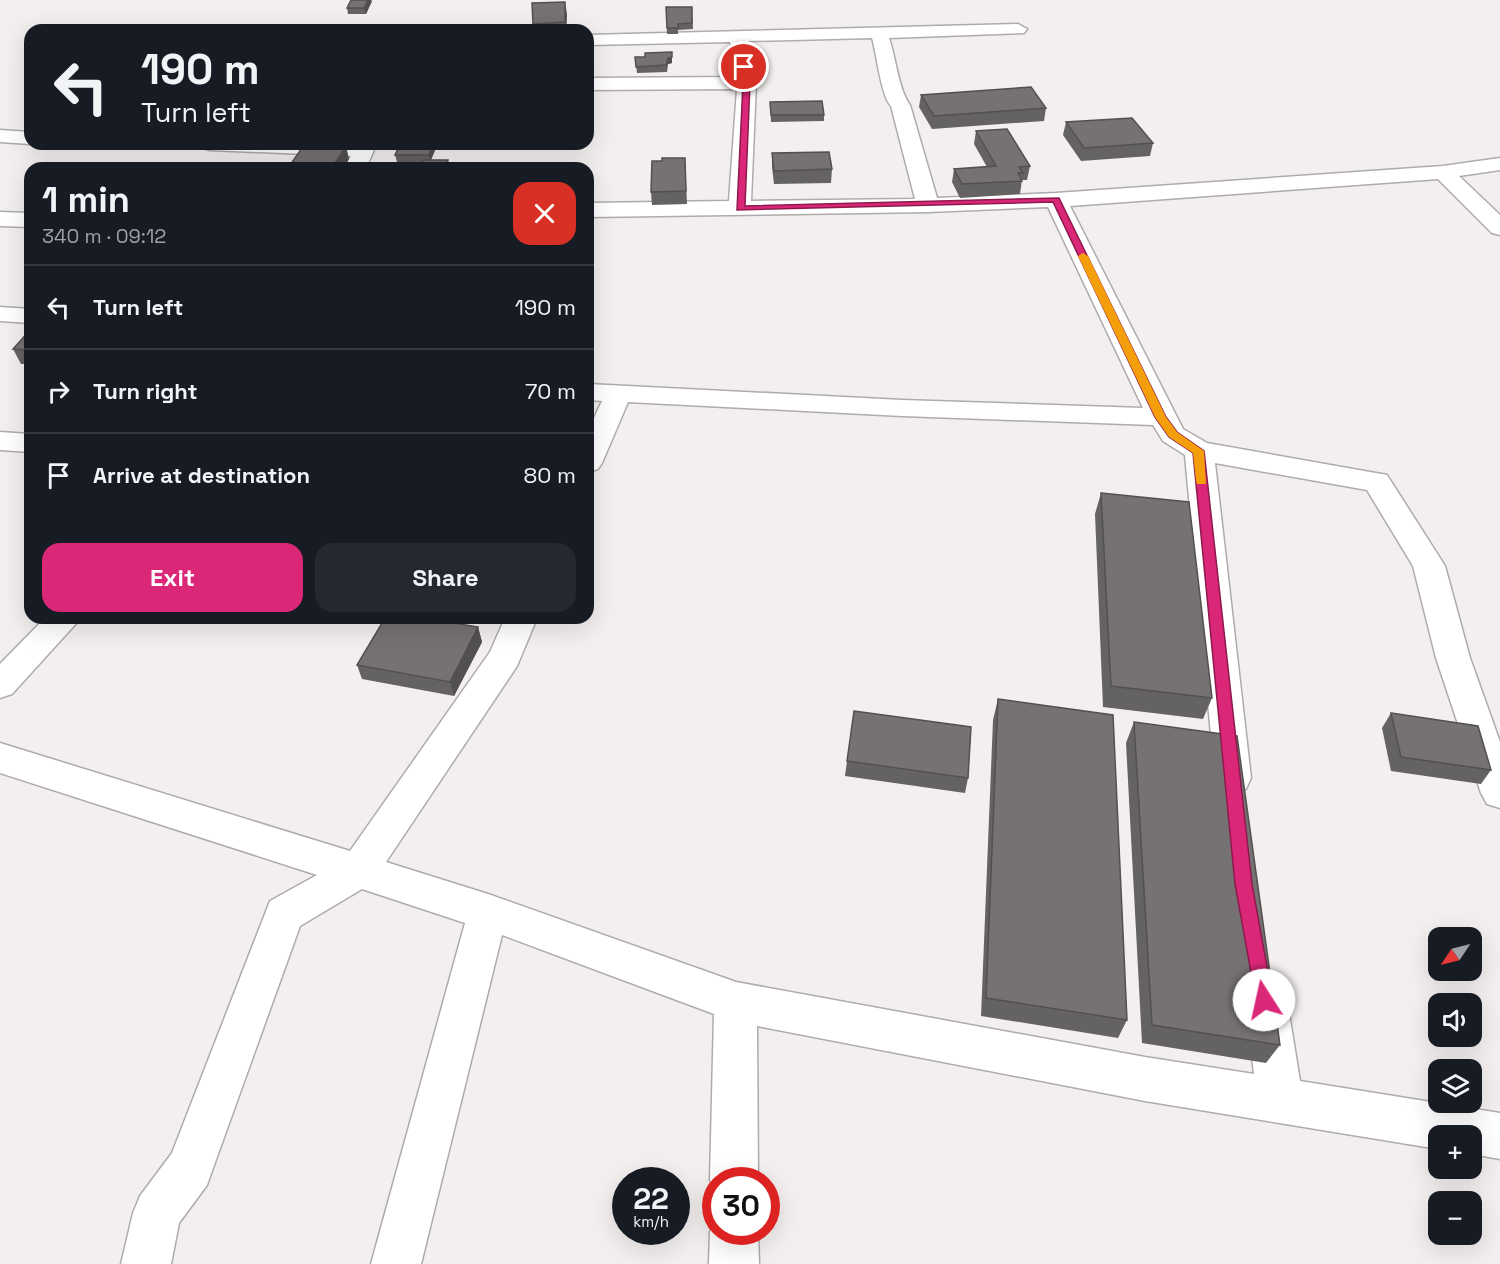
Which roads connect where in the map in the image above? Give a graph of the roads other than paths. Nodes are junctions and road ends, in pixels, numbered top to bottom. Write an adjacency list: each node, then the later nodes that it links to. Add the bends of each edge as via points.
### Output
1 (1018, 29): 2 (street)
2 (879, 32): 3 (street); 12 (street, via 891,70 893,97 900,105)
3 (738, 35): 4 (street); 5 (street)
4 (594, 40)
5 (747, 83): 6 (street); 13 (street)
6 (594, 84)
7 (0, 136): 8 (street)
8 (24, 138)
9 (1500, 164): 10 (street)
10 (1443, 172): 11 (street); 17 (street)
11 (1056, 200): 12 (street); 22 (street)
12 (928, 205): 13 (street)
13 (741, 208): 14 (street)
14 (594, 210)
15 (0, 219): 16 (street)
16 (24, 220)
17 (1500, 228)
18 (0, 314): 19 (street)
19 (24, 316)
20 (594, 392): 21 (street)
21 (618, 394): 22 (street); 25 (street)
22 (1161, 417): 26 (street, via 1173,435)
23 (0, 441): 24 (street)
24 (24, 442)
25 (594, 449)
26 (1198, 451): 31 (street, via 1377,482 1429,566 1453,658); 32 (street)
27 (59, 624): 29 (street)
28 (519, 624): 33 (street, via 505,657)
29 (0, 685)
30 (0, 758): 33 (street)
31 (1500, 794)
32 (1236, 812)
33 (358, 871): 34 (street); 41 (street, via 284,914 190,1168 157,1213)
34 (488, 912): 36 (street); 42 (street)
35 (1260, 976): 37 (street, via 1270,1015)
36 (736, 1002): 37 (street, via 1133,1077); 39 (street)
37 (1280, 1100): 38 (street)
38 (1500, 1136)
39 (734, 1167)
40 (734, 1245): 43 (street)
41 (146, 1264)
42 (396, 1264)
43 (734, 1264)

